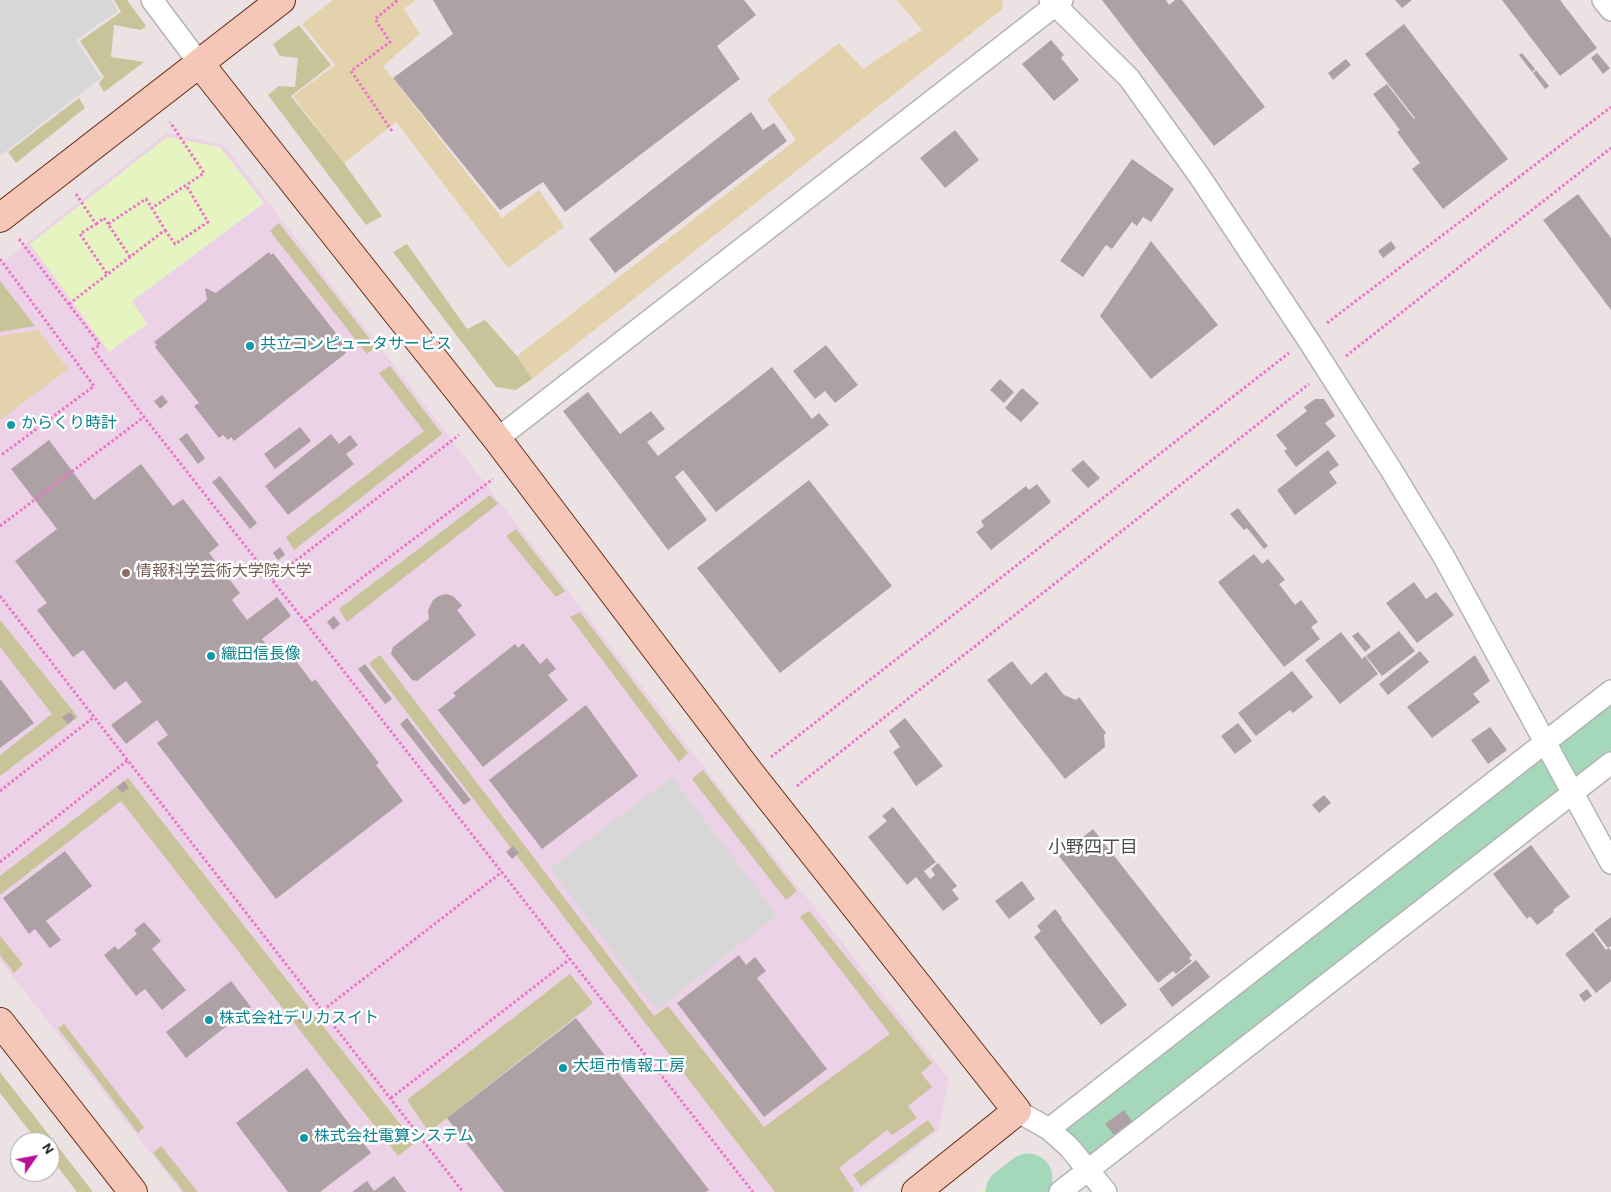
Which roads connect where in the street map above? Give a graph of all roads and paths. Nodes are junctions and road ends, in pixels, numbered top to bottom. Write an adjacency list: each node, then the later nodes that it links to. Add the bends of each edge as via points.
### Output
1 (152, 0): 7 (street)
2 (281, 0): 7 (street)
3 (398, 0): 10 (path, via 375,19 390,42 351,71)
4 (1603, 0): 6 (street)
5 (1055, 2): 24 (street, via 1130,78); 28 (street)
6 (1611, 10)
7 (200, 64): 15 (street); 28 (street)
8 (1611, 107): 24 (path)
9 (170, 122): 12 (path, via 204,173)
10 (392, 131)
11 (1611, 148): 25 (path)
12 (186, 185): 14 (path); 18 (path, via 208,222 175,244)
13 (76, 193): 16 (path)
14 (152, 208): 17 (path, via 146,199); 18 (path)
15 (0, 218)
16 (96, 224): 17 (path, via 104,218); 22 (path, via 80,234)
17 (108, 224): 20 (path)
18 (166, 230): 20 (path)
19 (18, 238): 23 (path)
20 (130, 257): 22 (path)
21 (0, 259): 29 (path, via 94,386)
22 (107, 274): 23 (path)
23 (69, 304): 26 (path, via 100,346 93,349)
24 (1307, 338): 25 (street); 40 (path)
25 (1327, 370): 37 (street, via 1444,557); 43 (path)
26 (144, 417): 31 (path); 32 (path)
27 (460, 434): 32 (path)
28 (497, 439): 40 (street)
29 (0, 456)
30 (494, 478): 34 (path)
31 (0, 526)
32 (272, 579): 34 (path)
33 (0, 596): 36 (path)
34 (305, 621): 46 (path)
35 (1611, 691): 37 (street)
36 (94, 717): 38 (path); 41 (path)
37 (1545, 742): 42 (street); 52 (street)
38 (128, 760): 44 (path); 48 (path)
39 (1611, 763): 42 (street)
40 (750, 773): 43 (street)
41 (0, 791)
42 (1573, 793): 45 (street); 53 (street)
43 (775, 804): 51 (street)
44 (0, 862)
45 (1611, 863)
46 (502, 872): 47 (path); 48 (path)
47 (570, 959): 50 (path); 56 (path)
48 (323, 1010): 50 (path)
49 (0, 1022): 54 (street)
50 (391, 1098): 55 (path)
51 (1018, 1111): 52 (street); 57 (street)
52 (1049, 1129): 53 (street)
53 (1089, 1170): 58 (street); 59 (street)
54 (133, 1192)
55 (464, 1192)
56 (753, 1192)
57 (916, 1192)
58 (1060, 1192)
59 (1106, 1192)

